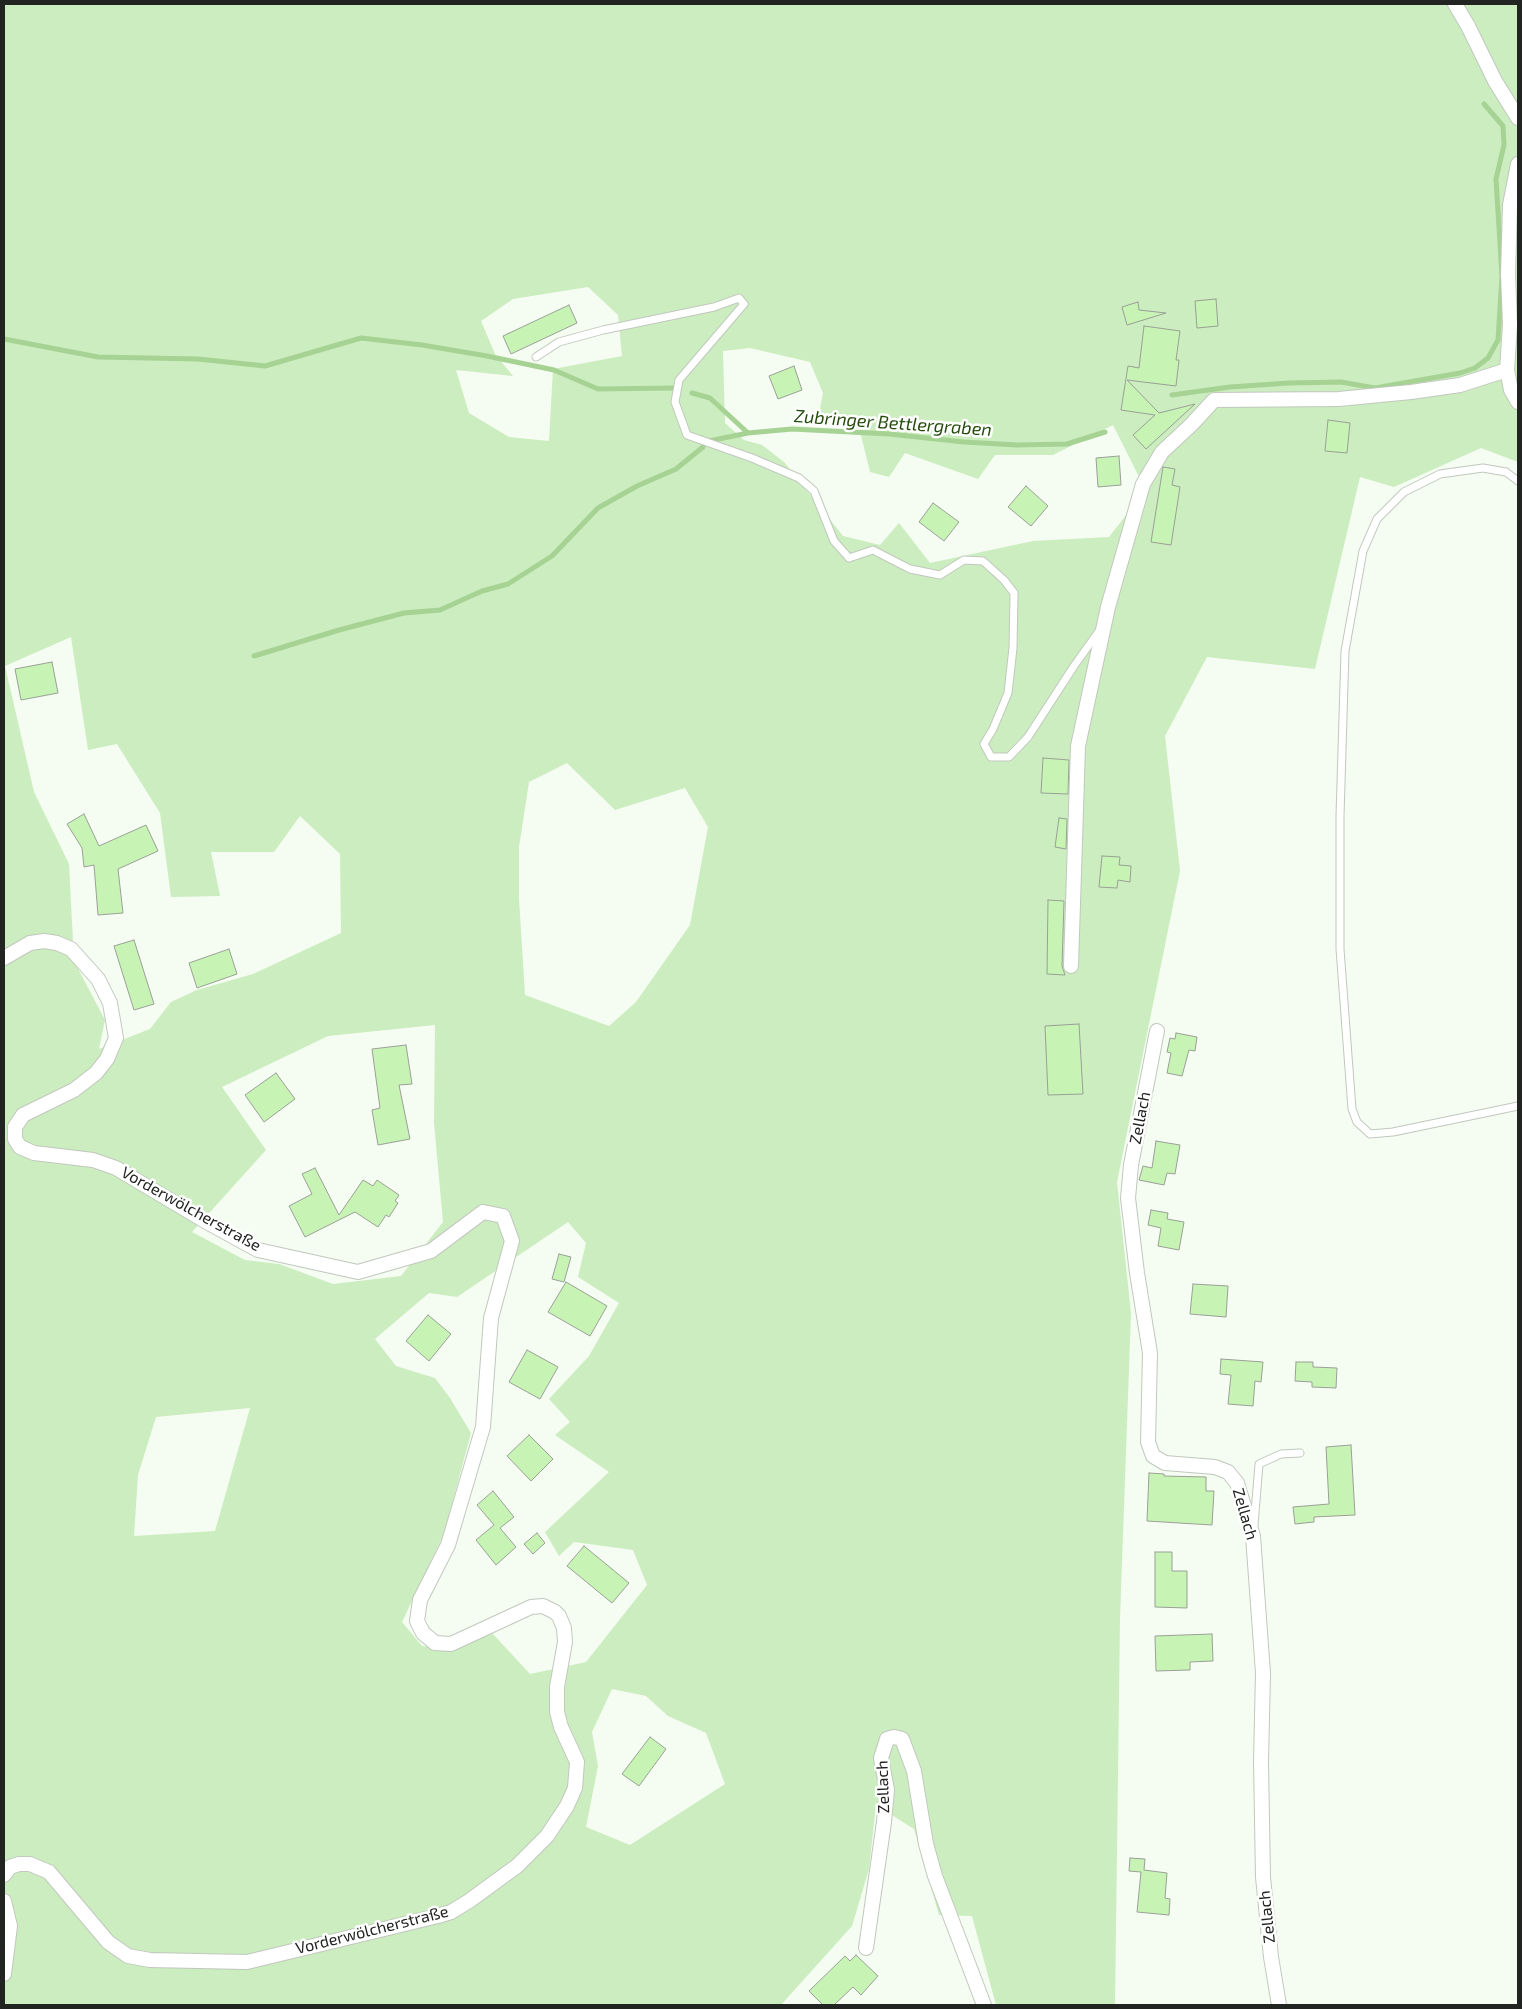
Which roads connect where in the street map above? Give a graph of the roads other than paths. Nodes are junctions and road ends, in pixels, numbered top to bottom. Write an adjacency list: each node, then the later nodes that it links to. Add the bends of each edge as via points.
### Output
1 (1456, 4): 2 (street, via 1495,81)
2 (1518, 118)
3 (1518, 164): 5 (street, via 1510,206 1510,326)
4 (536, 357): 8 (lane, via 559,342 714,307 739,298 744,304 679,380 675,402 687,434 799,478 814,491 834,542 849,558 873,550 910,570 940,575 964,560 982,561 1004,580 1014,593 1013,648 1008,693 994,729 984,744 991,757 1009,757 1028,736)
5 (1506, 370): 6 (street); 8 (street, via 1460,385 1411,392 1339,399 1214,400 1162,452 1143,484)
6 (1518, 402)
7 (1518, 482): 12 (lane, via 1506,472 1483,468 1440,474 1404,492 1377,519 1363,551 1345,651 1340,816 1340,949 1352,1109 1357,1122 1370,1134 1393,1132)
8 (1104, 625): 10 (street, via 1078,746)
9 (4, 958): 15 (street, Vorderwölcherstraße, via 30,943 44,941 71,949 98,979 110,1003 116,1038 107,1059 96,1073 74,1090 23,1115 15,1127 15,1139 20,1147 93,1160 116,1168 258,1250 358,1272 431,1251 483,1212 503,1216 512,1241 491,1318 484,1427 448,1545 420,1600 417,1621 423,1633 435,1643 451,1644 531,1607 543,1606 555,1612 564,1628 565,1642 556,1687 557,1712 577,1762 575,1788 568,1806 548,1836 517,1866 469,1902 438,1916 247,1962 150,1960 128,1956 108,1942 49,1872 30,1864 19,1864 10,1867)
10 (1071, 966)
11 (1157, 1031): 14 (street, Zellach, via 1131,1165 1128,1198 1150,1353 1148,1442 1153,1456 1166,1463 1215,1467 1228,1472 1237,1483)
12 (1518, 1106)
13 (1300, 1453): 14 (lane, via 1281,1454 1259,1464)
14 (1253, 1536): 20 (street, Zellach, via 1263,1673 1262,1877 1270,1957)
15 (4, 1875)
16 (4, 1901): 18 (street, via 10,1926)
17 (866, 1948): 19 (street, Zellach, via 884,1822 886,1790 881,1758 887,1739 894,1737 902,1740 914,1771 926,1844 935,1876)
18 (4, 1974)
19 (984, 2005)
20 (1279, 2005)

